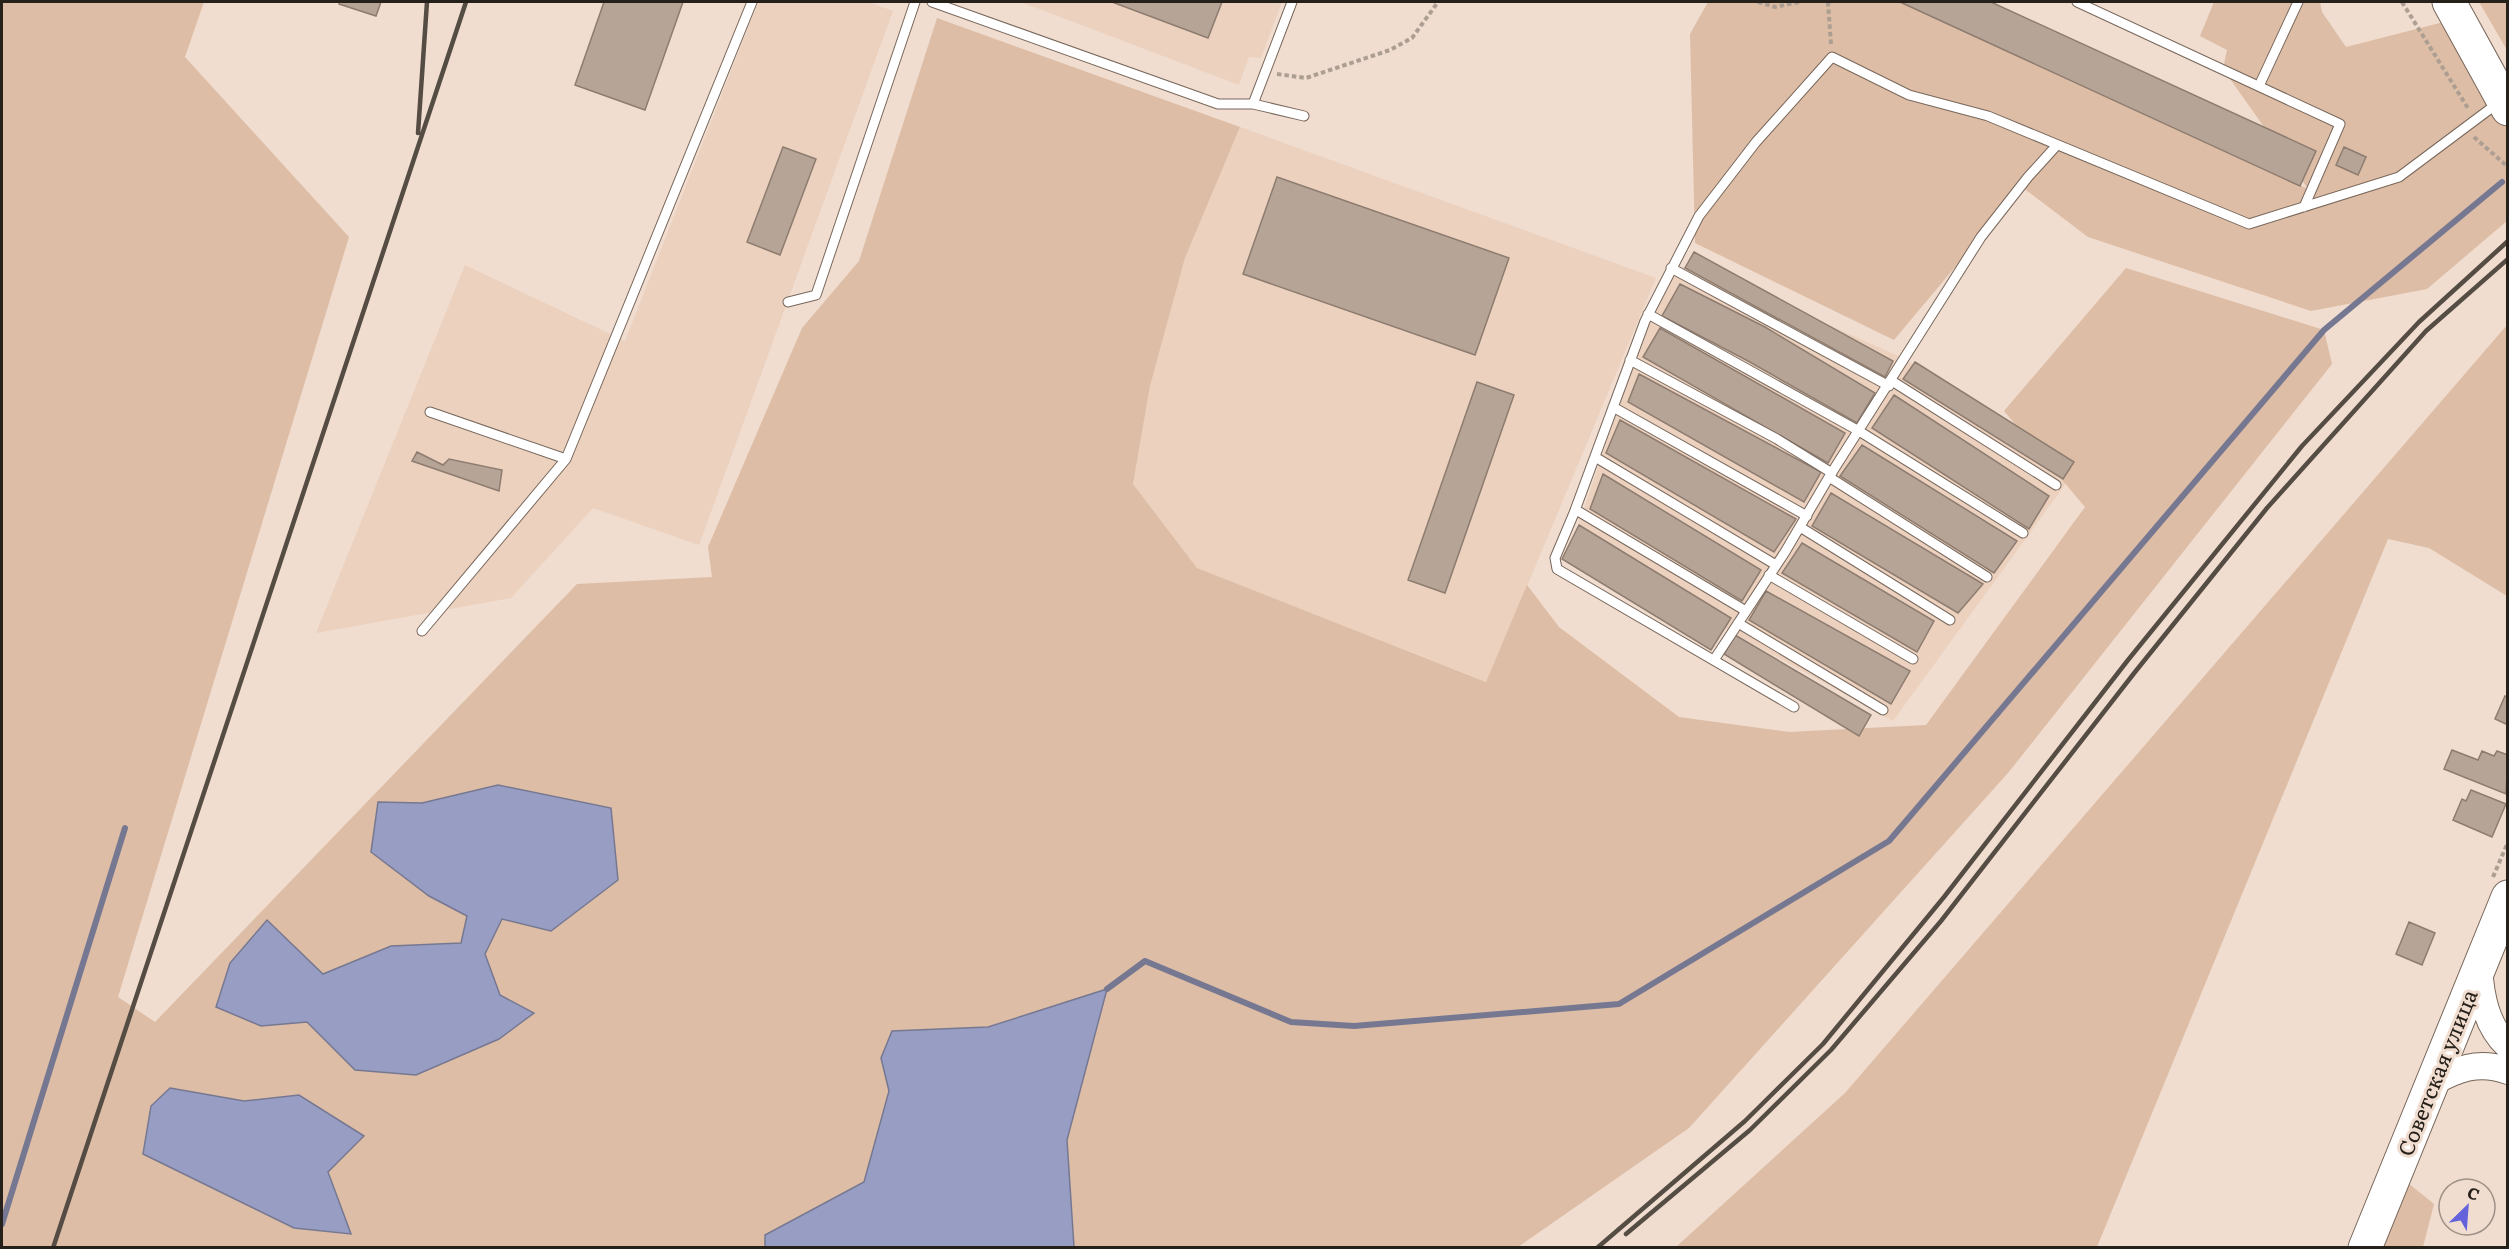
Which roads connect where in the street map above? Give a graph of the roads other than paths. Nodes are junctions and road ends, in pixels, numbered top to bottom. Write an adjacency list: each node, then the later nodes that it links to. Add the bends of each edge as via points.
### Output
1 (752, 2): 23 (lane)
2 (915, 2): 15 (lane, via 816,295)
3 (932, 2): 9 (lane, via 1218,104)
4 (1292, 2): 9 (lane)
5 (2077, 2): 8 (lane)
6 (2298, 2): 8 (lane)
7 (2449, 2): 10 (highway)
8 (2259, 86): 13 (lane, via 2340,124)
9 (1253, 104): 11 (lane)
10 (2505, 104): 13 (lane, via 2399,177)
11 (1304, 116)
12 (2057, 145): 13 (lane, via 2249,224); 14 (lane, via 1988,116 1908,95 1832,57 1715,192); 18 (lane, via 1981,237)
13 (2304, 207)
14 (1671, 268): 16 (lane); 18 (lane)
15 (788, 302)
16 (1648, 314): 17 (lane); 21 (lane)
17 (1630, 360): 19 (lane); 24 (lane, via 1777,439)
18 (1890, 383): 21 (lane); 25 (lane)
19 (1613, 407): 22 (lane); 27 (lane)
20 (430, 412): 23 (lane)
21 (1859, 431): 24 (lane); 29 (lane)
22 (1596, 457): 26 (lane); 30 (lane)
23 (566, 459): 36 (lane)
24 (1831, 475): 27 (lane); 32 (lane)
25 (2056, 485)
26 (1576, 510): 33 (lane); 38 (lane, via 1555,558 1557,569)
27 (1807, 516): 28 (lane)
28 (1800, 527): 30 (lane); 34 (lane)
29 (2023, 533)
30 (1776, 565): 31 (lane)
31 (1769, 575): 33 (lane); 37 (lane)
32 (1987, 577)
33 (1746, 611): 35 (lane)
34 (1950, 620)
35 (1738, 623): 38 (lane); 40 (lane)
36 (422, 631)
37 (1913, 659)
38 (1714, 660): 39 (lane)
39 (1794, 707)
40 (1883, 710)
41 (2508, 897): 42 (highway, Советская улица)
42 (2479, 968): 43 (main road, via 2486,1013 2499,1039); 45 (highway, Советская улица)
43 (2508, 1046)
44 (2508, 1071): 45 (main road, via 2480,1065 2455,1070)
45 (2432, 1083): 46 (highway, Советская улица)
46 (2365, 1248)

